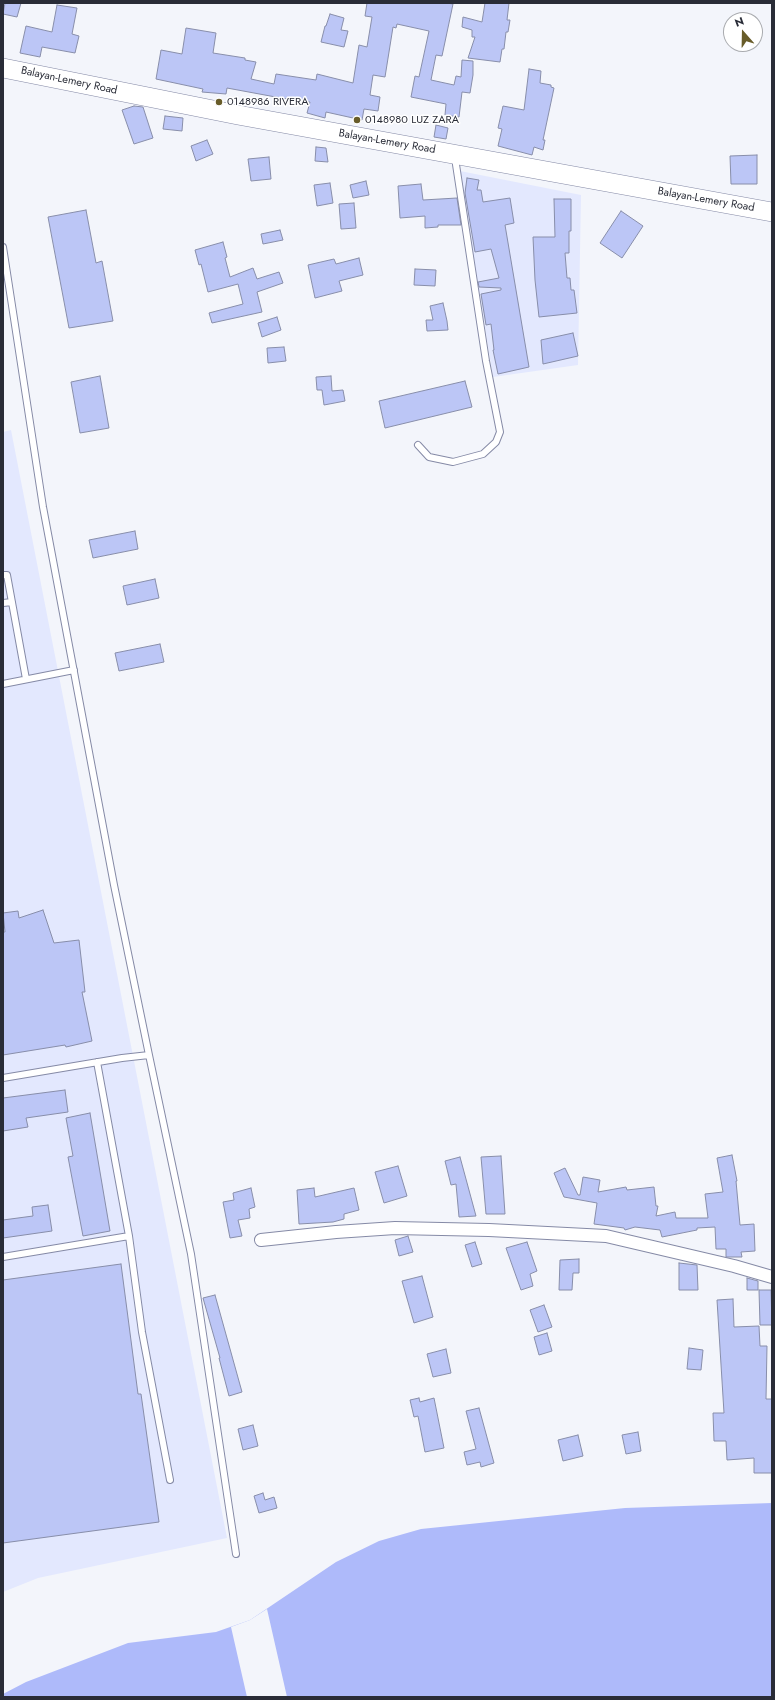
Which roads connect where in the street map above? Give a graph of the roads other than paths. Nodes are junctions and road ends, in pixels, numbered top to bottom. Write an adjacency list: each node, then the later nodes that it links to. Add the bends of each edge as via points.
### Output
1 (3, 68): 2 (main road, Balayan-Lemery Road, via 238,115)
2 (454, 154): 3 (main road, Balayan-Lemery Road); 5 (lane, via 486,360 500,432 496,442 483,454 453,462 429,457)
3 (772, 212)
4 (3, 247): 9 (lane, via 43,507)
5 (418, 445)
6 (3, 575): 7 (lane, via 7,575)
7 (12, 602): 8 (lane); 10 (lane)
8 (3, 604)
9 (74, 670): 10 (lane); 12 (lane)
10 (26, 679): 11 (lane)
11 (3, 684)
12 (149, 1055): 13 (lane); 20 (lane, via 191,1254)
13 (97, 1062): 14 (lane); 15 (lane)
14 (3, 1078)
15 (129, 1236): 17 (lane); 19 (lane, via 142,1332)
16 (261, 1240): 18 (street, via 395,1228 606,1236)
17 (3, 1257)
18 (772, 1277)
19 (170, 1480)
20 (236, 1554)

